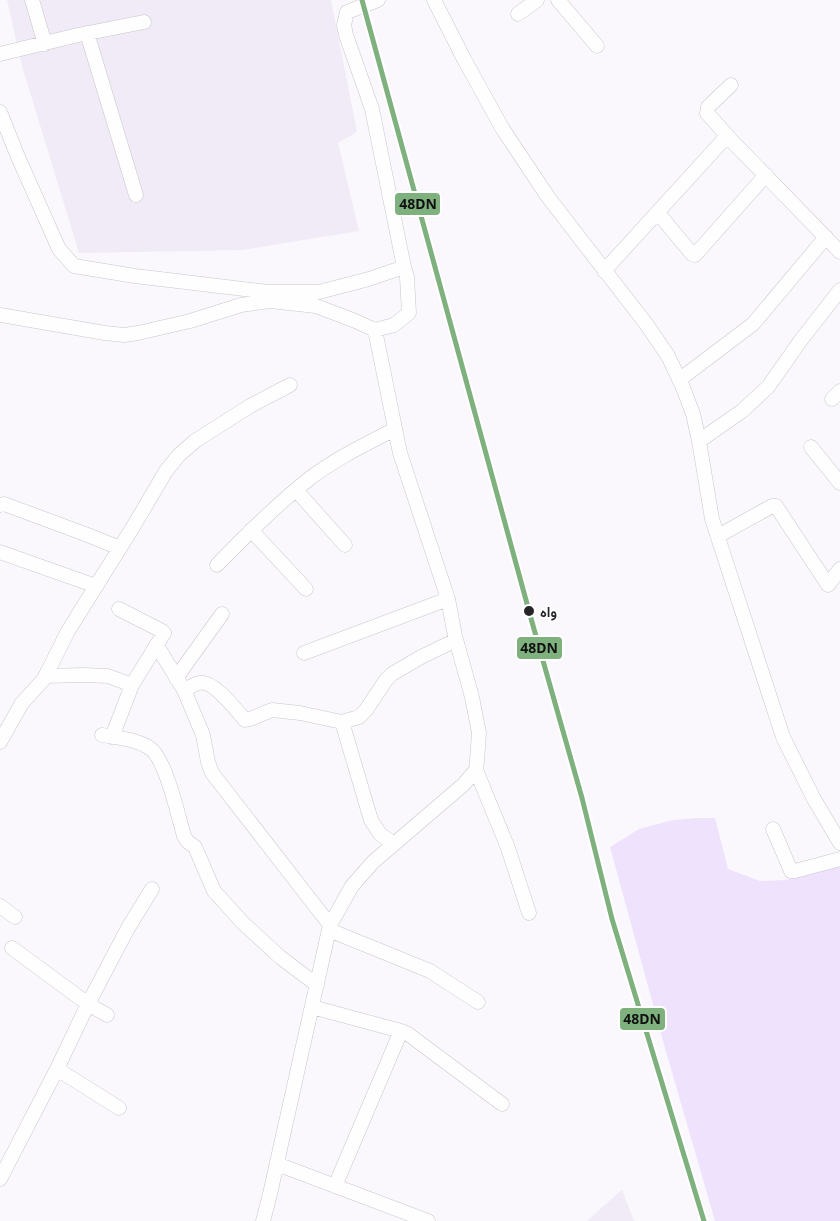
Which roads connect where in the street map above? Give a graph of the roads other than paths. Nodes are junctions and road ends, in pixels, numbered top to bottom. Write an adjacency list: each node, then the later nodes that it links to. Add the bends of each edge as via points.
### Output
1 (32, 0): 9 (street)
2 (378, 0): 20 (street, via 347,12 344,25 372,109)
3 (434, 0): 21 (street, via 502,128 548,197)
4 (538, 0): 6 (street)
5 (558, 0): 10 (street)
6 (518, 14)
7 (144, 22): 8 (street)
8 (87, 33): 9 (street); 16 (street)
9 (45, 44): 11 (street)
10 (597, 46)
11 (0, 54)
12 (731, 85): 14 (street, via 708,107 707,113)
13 (0, 112): 20 (street, via 59,249 74,266 269,292 319,292)
14 (727, 136): 15 (street); 17 (street)
15 (766, 175): 17 (street, via 695,255); 18 (street)
16 (136, 195)
17 (658, 213): 21 (street)
18 (826, 237): 19 (street); 25 (street, via 753,324)
19 (840, 252)
20 (404, 267): 24 (street, via 409,313 394,325)
21 (604, 271): 25 (street, via 663,348)
22 (840, 290): 28 (street, via 768,387 742,411)
23 (0, 315): 24 (street, via 124,335 190,321 241,305 270,301 316,306)
24 (375, 330): 27 (street)
25 (679, 380): 28 (street)
26 (290, 385): 36 (street, via 250,406 179,455)
27 (395, 429): 31 (street, via 338,460); 42 (street)
28 (700, 440): 34 (street, via 712,520)
29 (811, 447): 30 (street)
30 (840, 483)
31 (296, 490): 33 (street); 35 (street)
32 (0, 505): 36 (street)
33 (251, 530): 38 (street); 41 (street)
34 (718, 536): 39 (street, via 776,506 828,585); 56 (street, via 783,737)
35 (345, 545)
36 (120, 548): 40 (street)
37 (0, 552): 40 (street)
38 (217, 565)
39 (840, 569)
40 (96, 586): 48 (street)
41 (306, 589)
42 (448, 599): 45 (street); 47 (street)
43 (119, 609): 46 (street, via 162,631 164,633)
44 (222, 614): 49 (street)
45 (456, 640): 52 (street, via 392,674 359,717); 54 (street, via 479,734)
46 (157, 646): 49 (street); 50 (street)
47 (304, 653)
48 (45, 676): 50 (street, via 108,676); 53 (street, via 22,703)
49 (176, 678): 51 (street)
50 (132, 685): 65 (street, via 107,736 136,742 158,755 184,836 195,847 214,891 280,957)
51 (184, 690): 52 (street, via 200,682 207,683 245,720 280,710); 63 (street, via 203,735 212,773)
52 (342, 722): 57 (street, via 372,820 380,834)
53 (0, 742)
54 (476, 770): 57 (street); 61 (street, via 508,848)
55 (773, 829): 58 (street, via 791,871)
56 (840, 843)
57 (394, 844): 63 (street, via 372,862 352,886)
58 (840, 859)
59 (152, 889): 67 (street)
60 (0, 906): 62 (street)
61 (529, 912)
62 (14, 917)
63 (330, 928): 65 (street); 66 (street, via 430,971)
64 (12, 948): 67 (street)
65 (317, 985): 68 (street)
66 (478, 1002)
67 (88, 1004): 69 (street); 71 (street)
68 (312, 1007): 70 (street); 74 (street)
69 (107, 1016)
70 (401, 1031): 72 (street); 76 (street)
71 (57, 1069): 73 (street); 75 (street)
72 (502, 1104)
73 (119, 1108)
74 (277, 1164): 76 (street); 77 (street)
75 (0, 1179)
76 (335, 1186): 78 (street)
77 (263, 1221)
78 (428, 1221)

